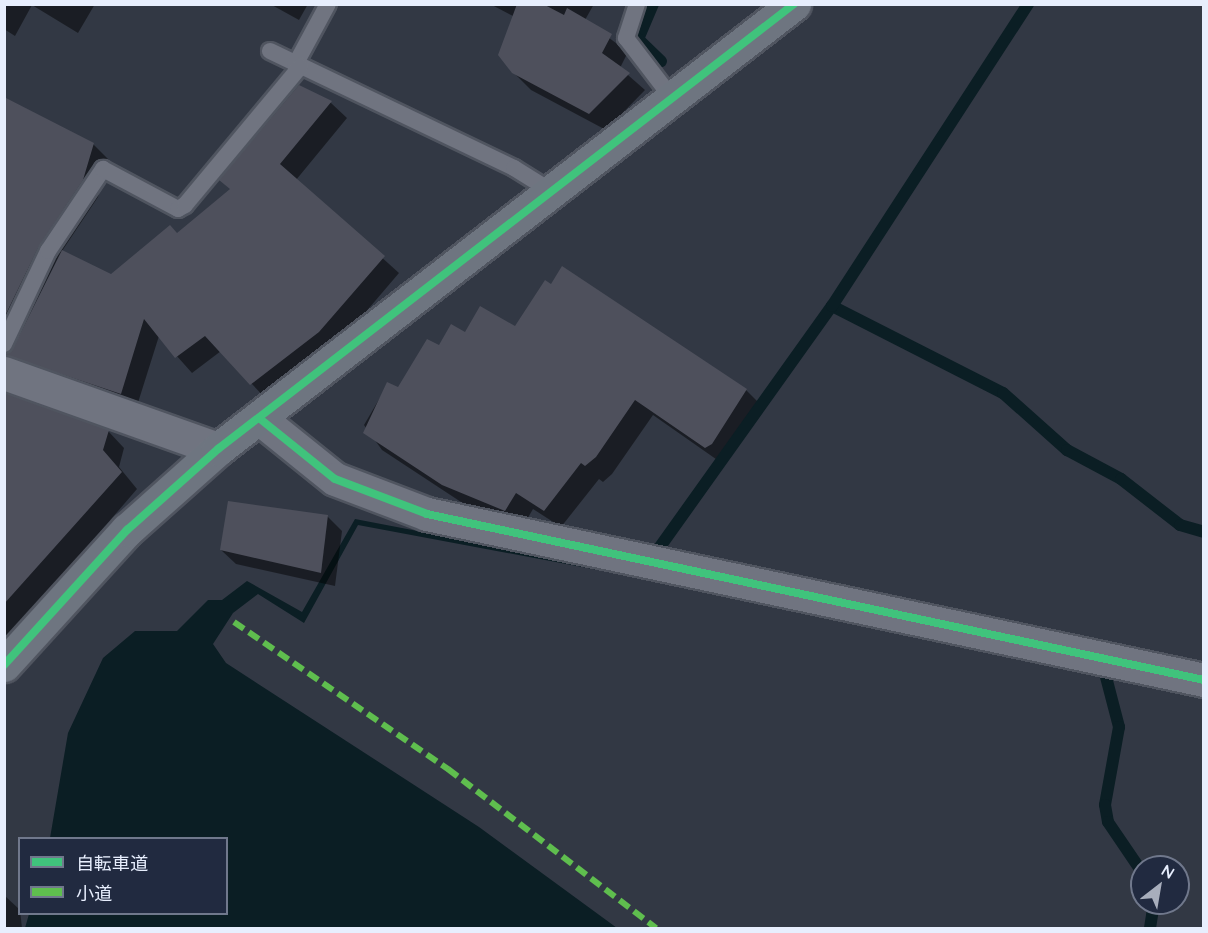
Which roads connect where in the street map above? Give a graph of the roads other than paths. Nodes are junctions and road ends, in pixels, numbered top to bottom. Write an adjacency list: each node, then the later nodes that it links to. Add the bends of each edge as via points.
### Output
1 (328, 4): 5 (lane)
2 (637, 4): 6 (lane, via 626,38)
3 (794, 4): 6 (street)
4 (270, 51): 5 (lane)
5 (298, 66): 7 (lane, via 514,168); 8 (lane, via 178,209 103,170 48,251)
6 (672, 98): 7 (street)
7 (551, 192): 10 (street)
8 (4, 344)
9 (4, 373): 11 (street)
10 (259, 418): 11 (street); 13 (street, via 335,479 427,514)
11 (218, 449): 12 (street, via 127,530)
12 (4, 665)
13 (1203, 680)

